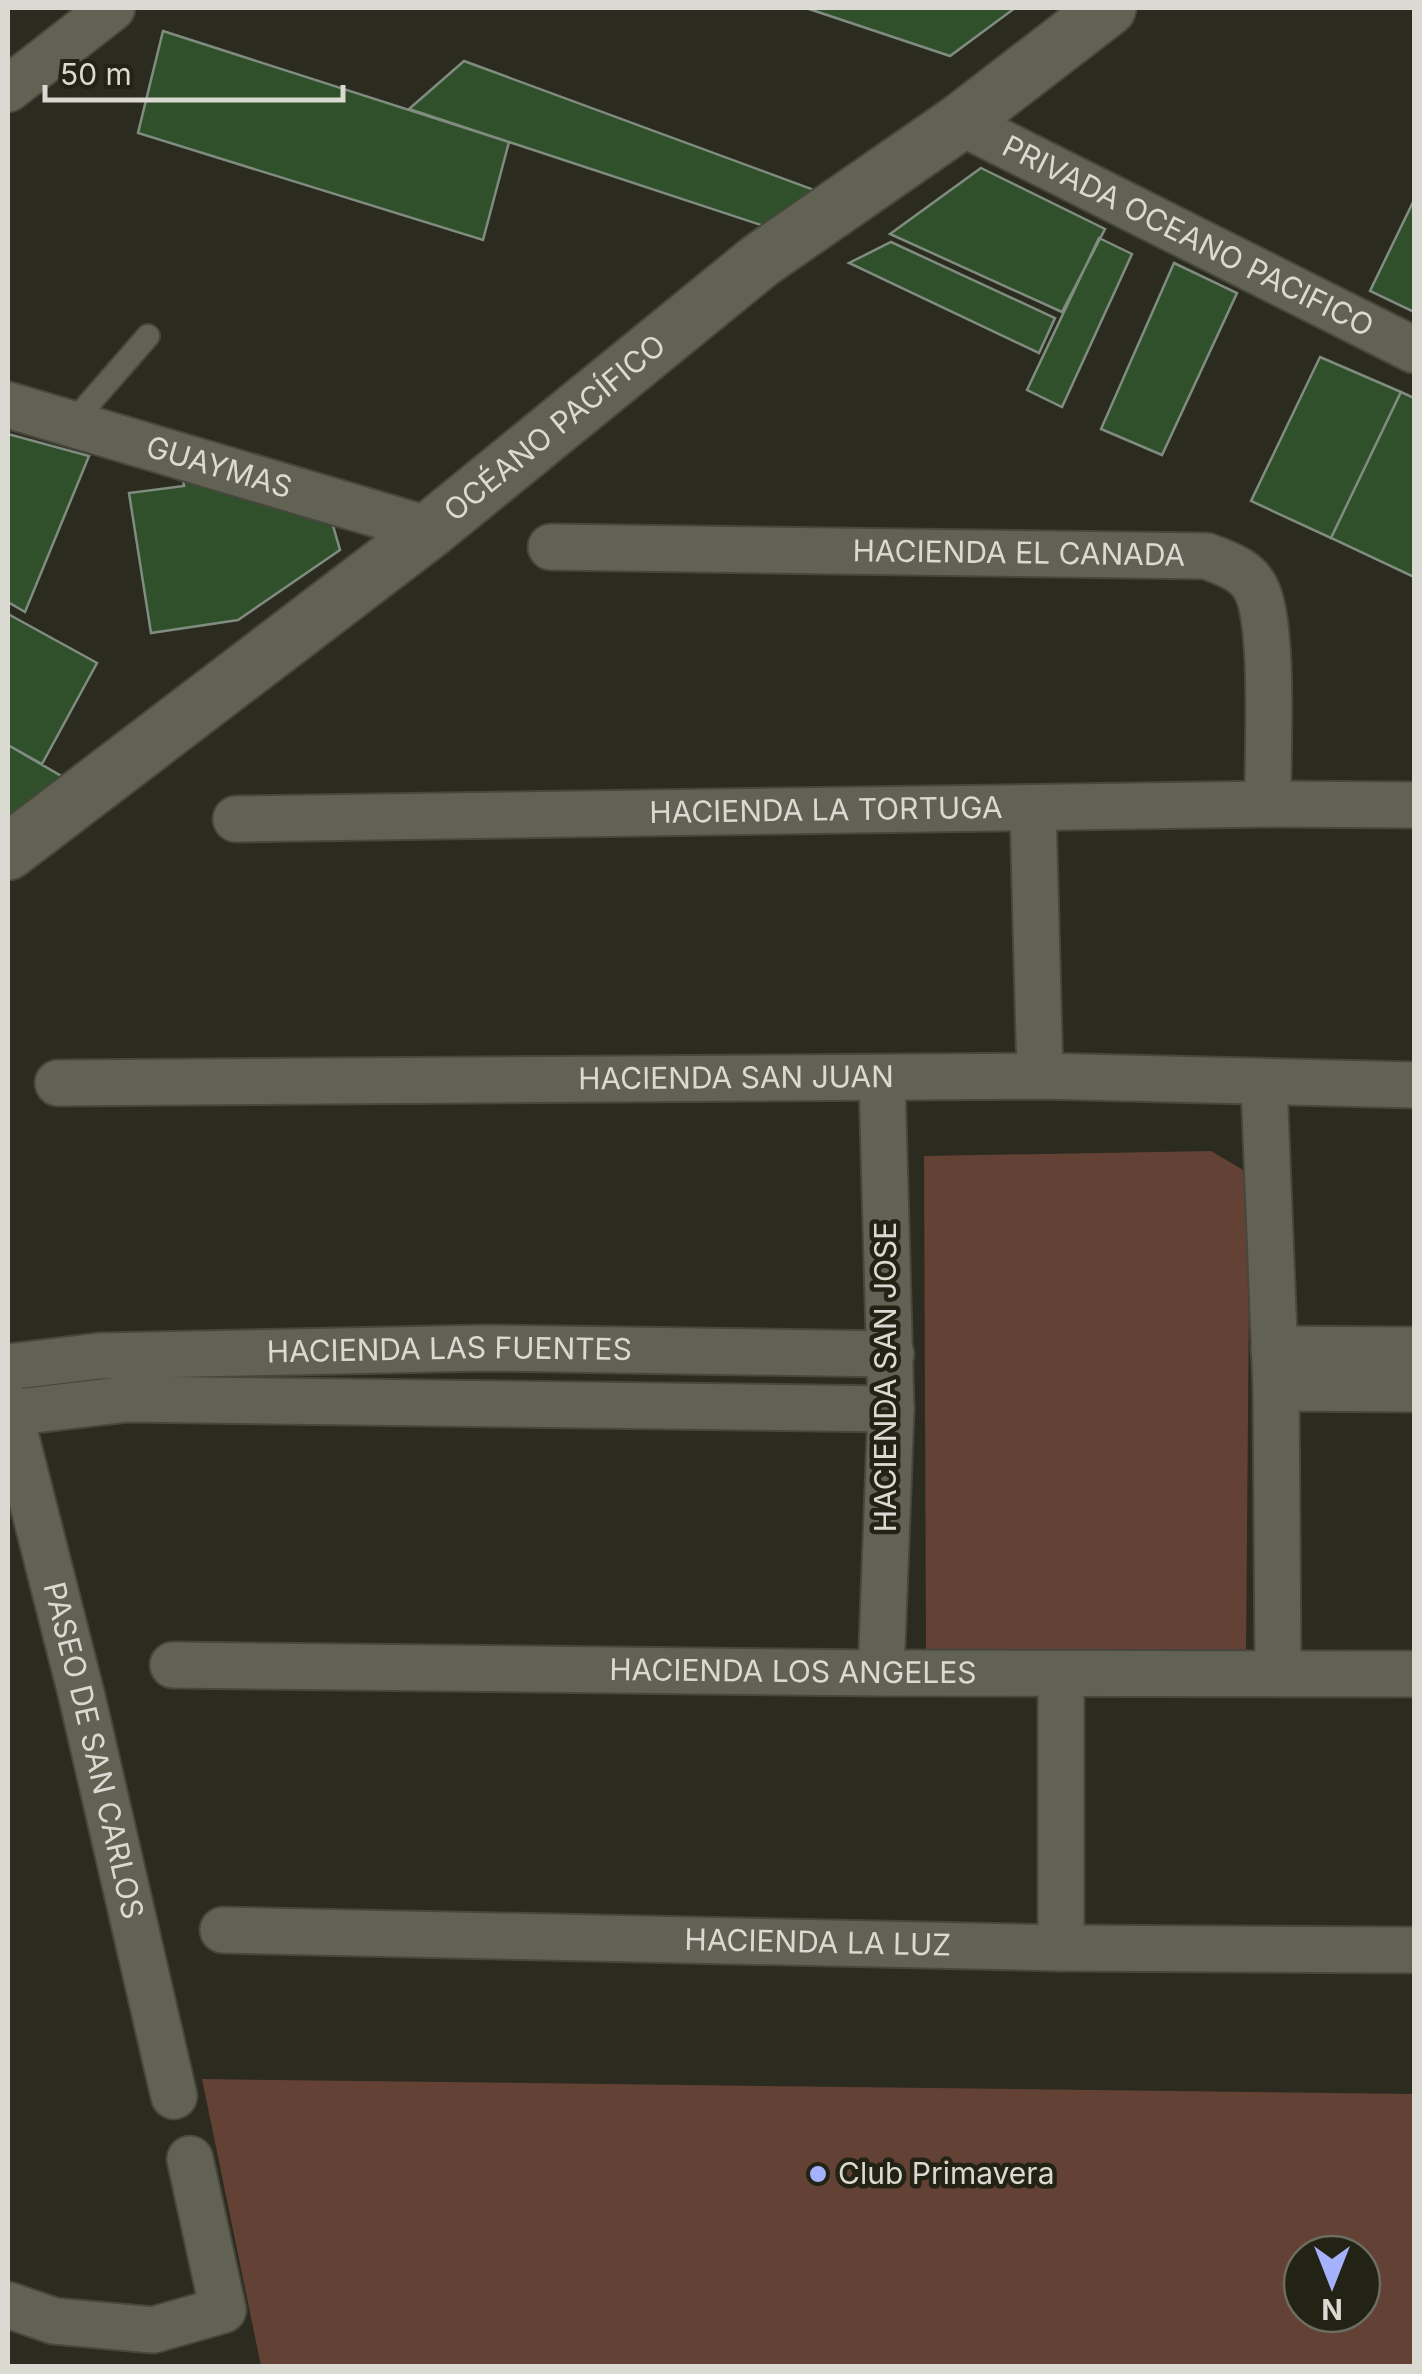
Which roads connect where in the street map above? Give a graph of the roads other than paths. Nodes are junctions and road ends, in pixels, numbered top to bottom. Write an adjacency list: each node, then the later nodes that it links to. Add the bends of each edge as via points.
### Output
1 (112, 8): 3 (street)
2 (1108, 8): 4 (street, OCÉANO PACÍFICO)
3 (8, 89)
4 (960, 122): 6 (street, PRIVADA OCEANO PACIFICO); 9 (street, OCÉANO PACÍFICO, via 761,260)
5 (148, 336): 8 (lane)
6 (1414, 350)
7 (8, 405): 8 (street, GUAYMAS)
8 (73, 422): 9 (street, GUAYMAS)
9 (430, 530): 15 (street, OCÉANO PACÍFICO)
10 (551, 547): 11 (street, HACIENDA EL CANADA, via 1206,556 1239,569 1256,587 1265,618)
11 (1268, 804): 12 (street, HACIENDA LA TORTUGA); 13 (street, HACIENDA LA TORTUGA)
12 (1414, 805)
13 (1033, 810): 14 (street, HACIENDA LA TORTUGA); 16 (street)
14 (236, 819)
15 (8, 852)
16 (1040, 1076): 17 (street, HACIENDA SAN JUAN); 19 (street, HACIENDA SAN JUAN)
17 (882, 1080): 18 (street, HACIENDA SAN JUAN); 23 (street, HACIENDA SAN JOSE)
18 (58, 1083)
19 (1264, 1083): 20 (street, HACIENDA SAN JUAN); 25 (street)
20 (1414, 1084)
21 (485, 1348): 23 (street, HACIENDA LAS FUENTES); 24 (street, HACIENDA LAS FUENTES, via 98,1356); 27 (street)
22 (1414, 1350): 25 (street)
23 (890, 1354): 29 (street, HACIENDA SAN JOSE)
24 (8, 1366)
25 (1275, 1369): 26 (street); 31 (street)
26 (1414, 1389)
27 (484, 1404): 28 (street, HACIENDA LAS FUENTES, via 128,1399); 29 (street, HACIENDA LAS FUENTES)
28 (8, 1409): 38 (street, PASEO DE SAN CARLOS)
29 (891, 1409): 32 (street, HACIENDA SAN JOSE)
30 (173, 1665): 32 (street, HACIENDA LOS ANGELES)
31 (1278, 1672): 33 (street, HACIENDA LOS ANGELES); 34 (street, HACIENDA LOS ANGELES)
32 (881, 1674): 34 (street, HACIENDA LOS ANGELES)
33 (1414, 1674)
34 (1062, 1675): 36 (street)
35 (223, 1930): 36 (street, HACIENDA LA LUZ)
36 (1061, 1948): 37 (street, HACIENDA LA LUZ)
37 (1414, 1950)
38 (174, 2096)
39 (190, 2159): 40 (street, via 223,2310 153,2330 54,2321)
40 (8, 2304)

